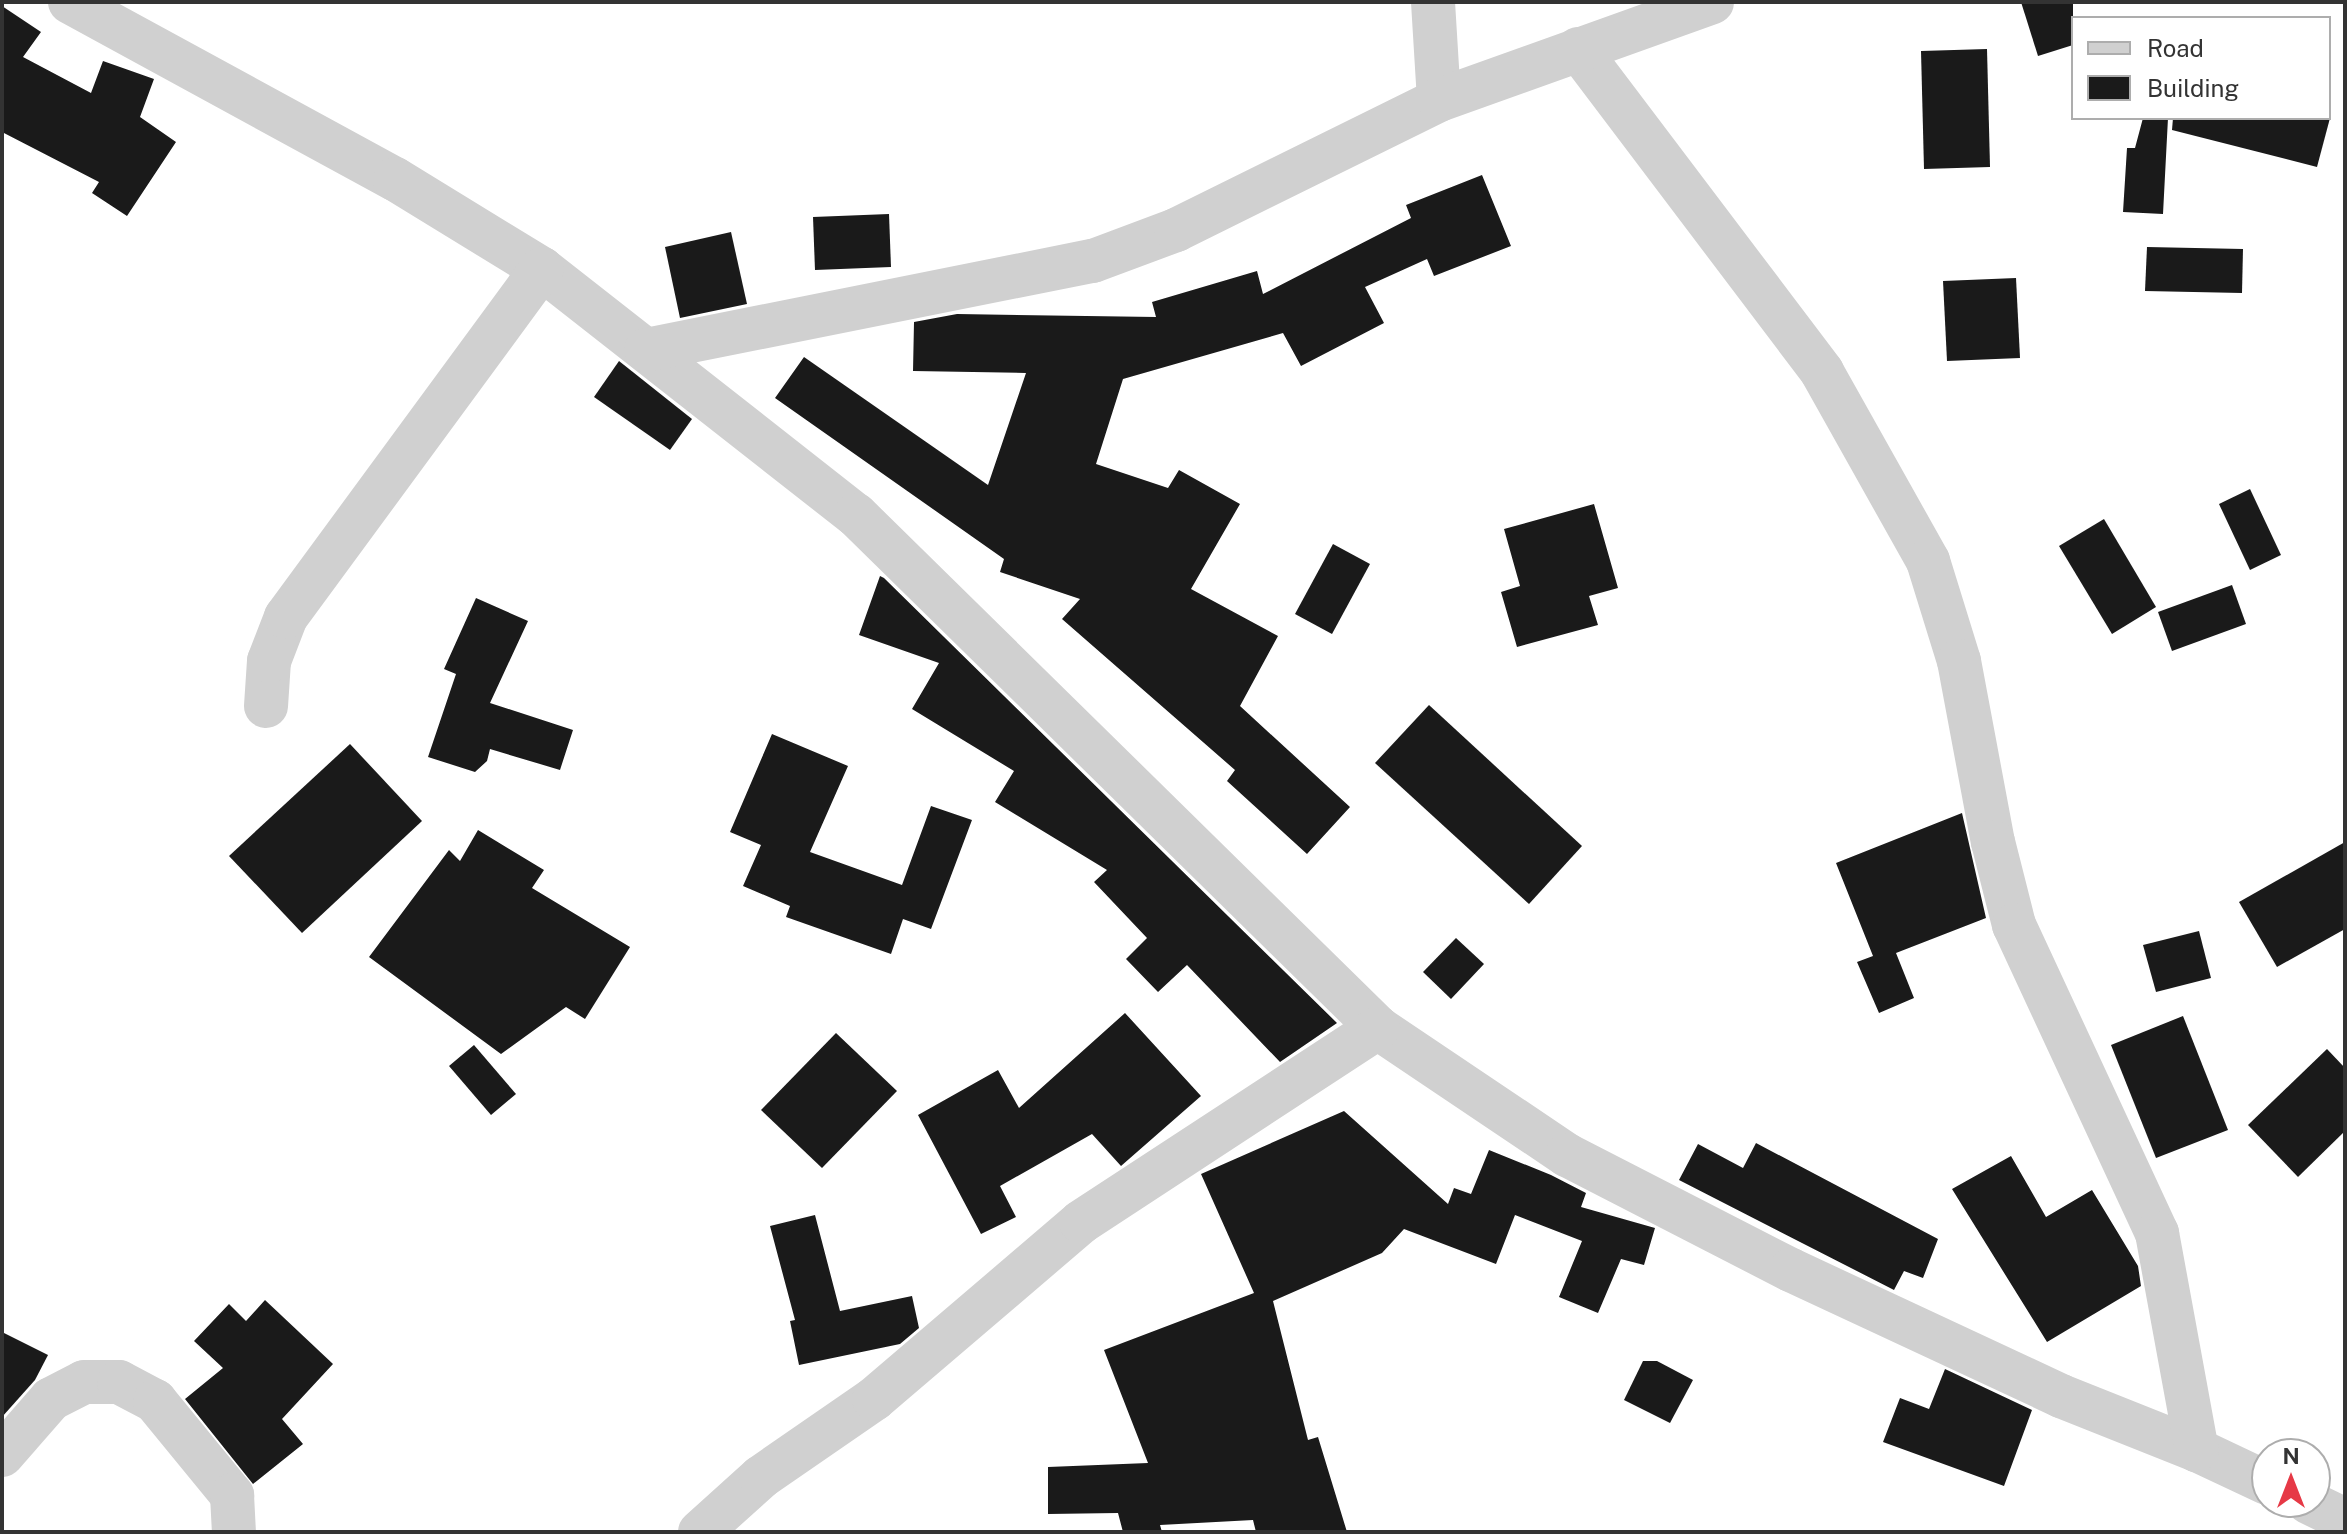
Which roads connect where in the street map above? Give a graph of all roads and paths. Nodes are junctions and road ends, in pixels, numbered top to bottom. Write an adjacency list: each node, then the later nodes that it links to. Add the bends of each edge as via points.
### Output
1 (70, 2): 6 (street, via 395,179)
2 (1433, 2): 5 (street)
3 (1712, 2): 4 (street)
4 (1578, 49): 5 (street); 10 (street, via 1822,372 1928,561 1959,661 2014,925 2157,1233)
5 (1439, 100): 7 (street, via 1176,230 1093,261)
6 (542, 269): 7 (street); 8 (street, via 286,617 269,661)
7 (646, 350): 9 (street, via 856,515)
8 (266, 706)
9 (1378, 1028): 10 (street, via 1567,1155 1791,1270 2061,1396); 14 (street, via 1081,1222 874,1399 761,1477)
10 (2197, 1450): 12 (street)
11 (2, 1455): 13 (street, via 51,1399 84,1382 119,1382 155,1401 232,1495)
12 (2251, 1475)
13 (234, 1532)
14 (700, 1532)

